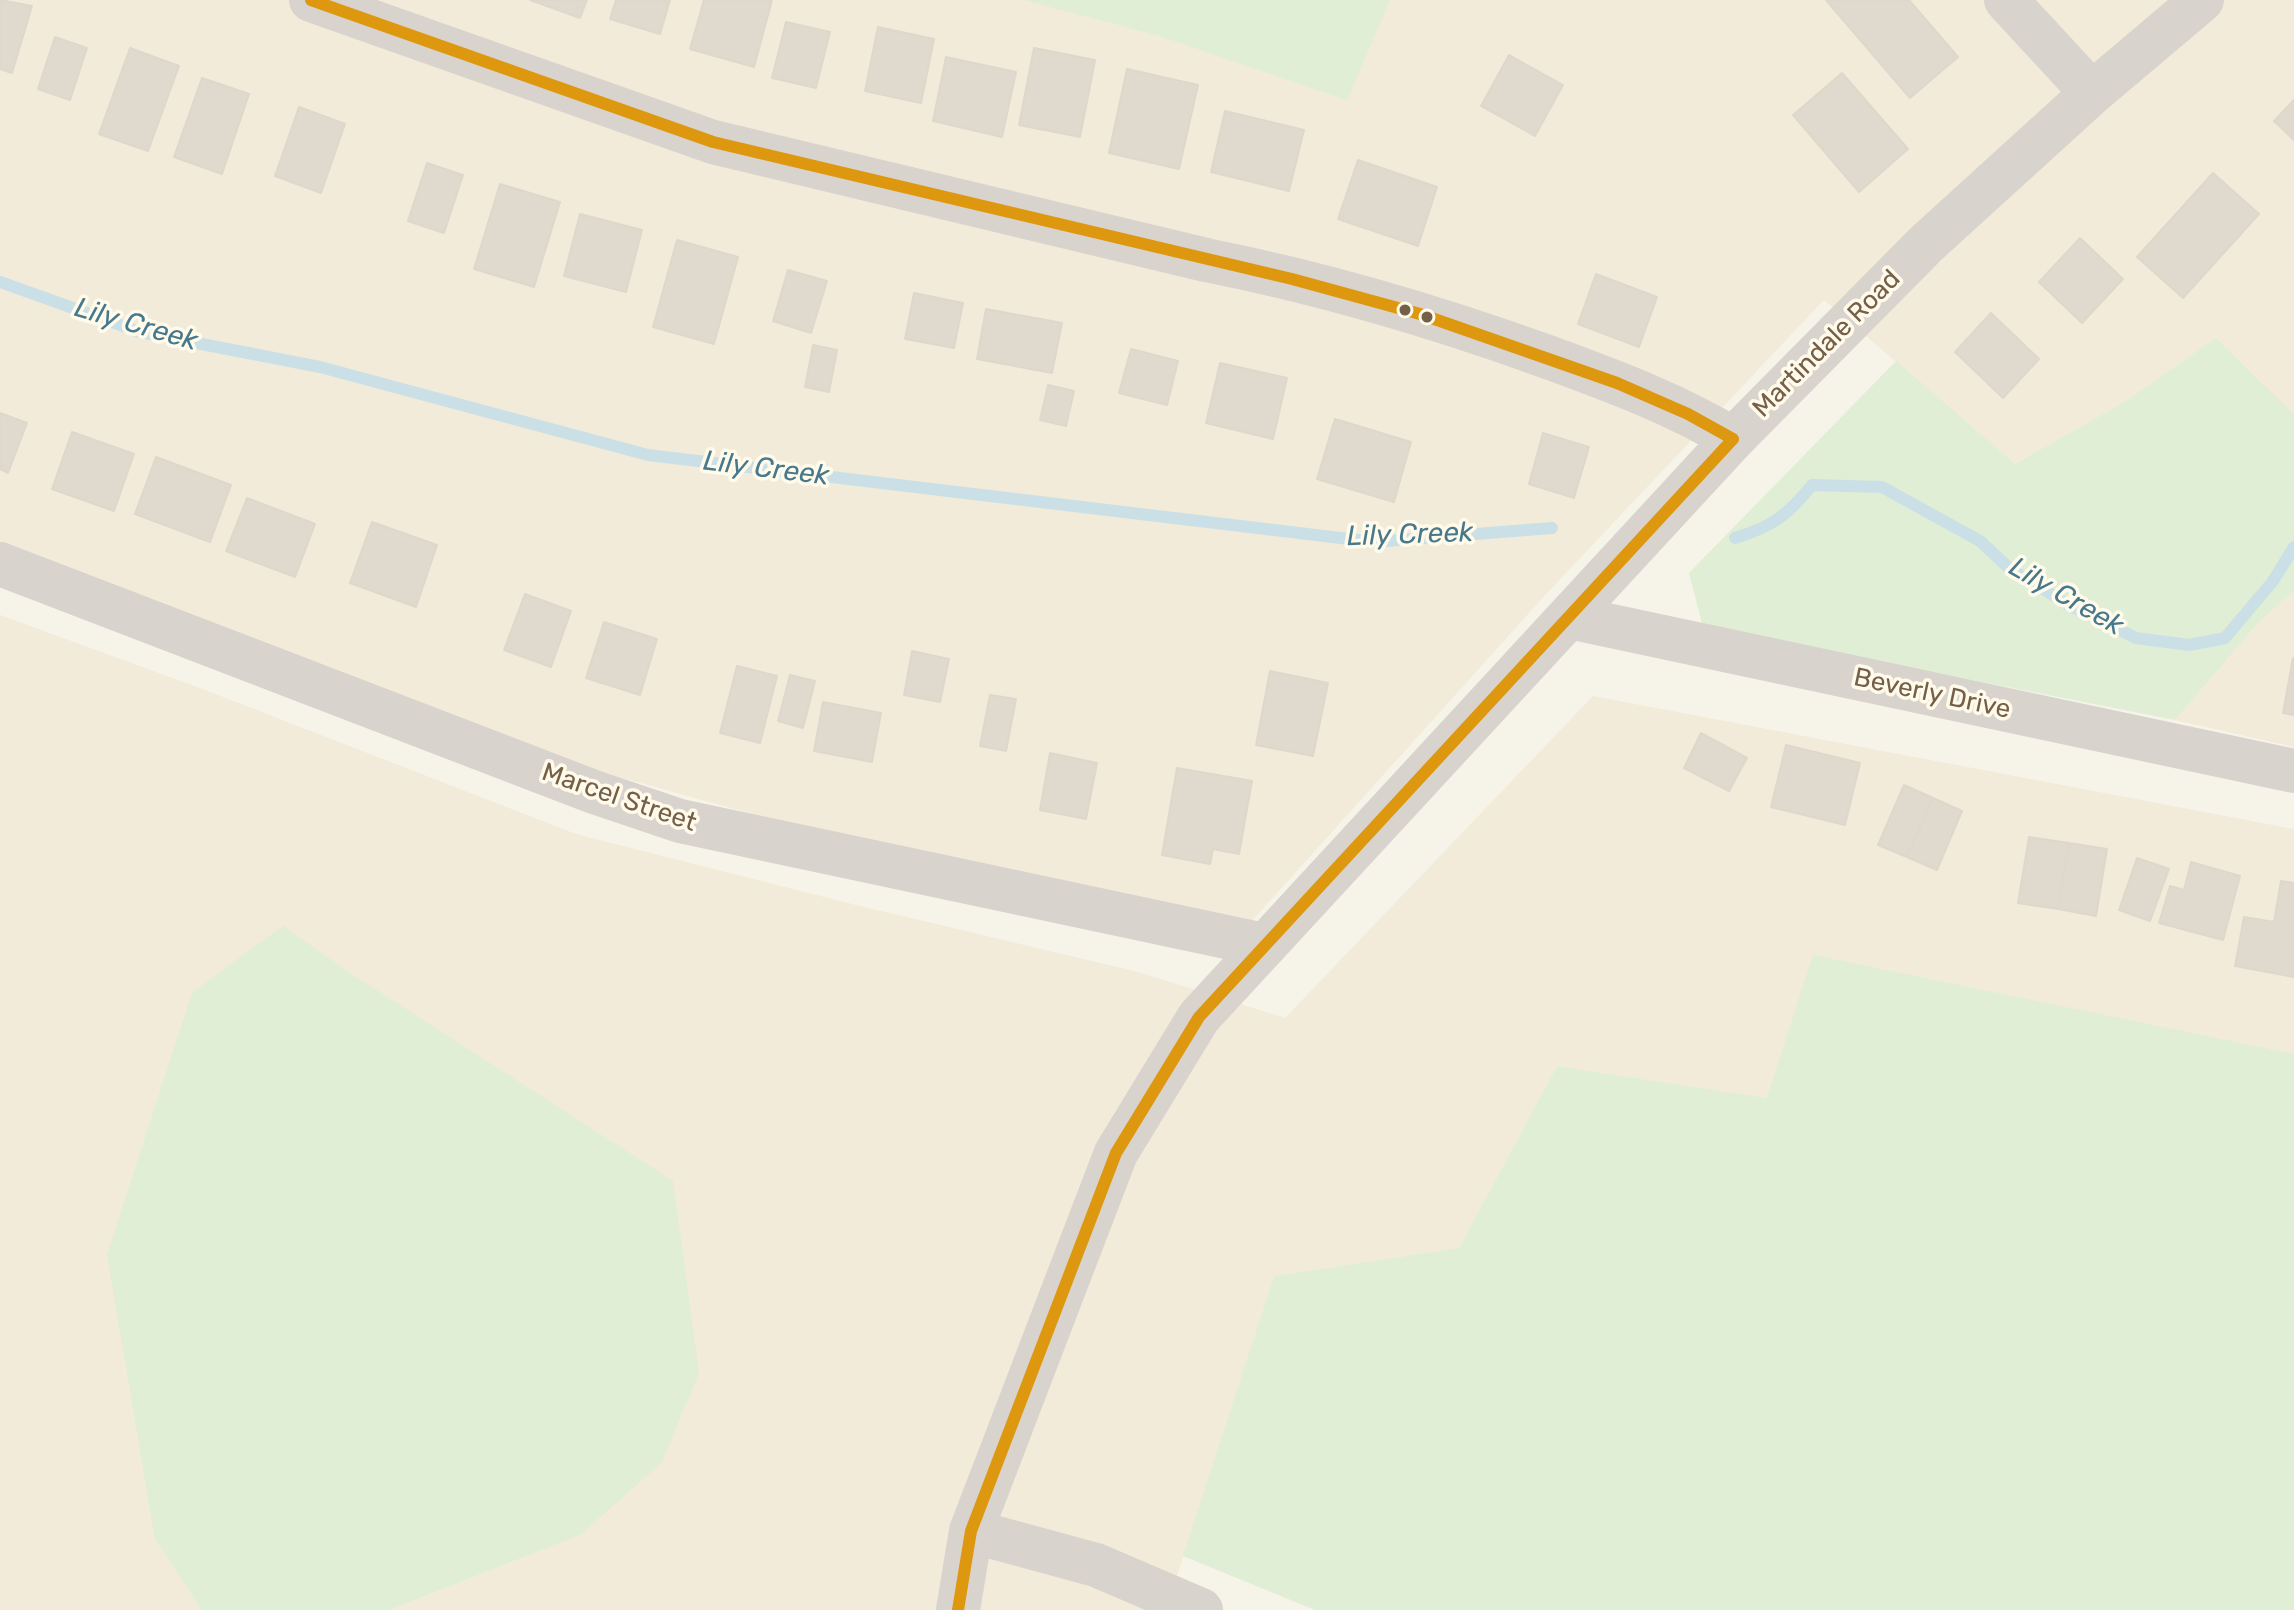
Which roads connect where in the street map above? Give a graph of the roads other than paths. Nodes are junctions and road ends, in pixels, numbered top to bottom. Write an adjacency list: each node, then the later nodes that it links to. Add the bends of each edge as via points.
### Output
1 (311, 0): 5 (street, via 713,142 1337,289 1597,376 1693,415)
2 (2006, 0): 4 (street)
3 (2202, 0): 4 (street, Martindale Road)
4 (2092, 93): 5 (street, Martindale Road, via 1926,244)
5 (1733, 439): 7 (street, Martindale Road)
6 (0, 564): 9 (street, Marcel Street, via 680,821)
7 (1569, 617): 8 (street, Beverly Drive); 9 (street, Martindale Road)
8 (2294, 771)
9 (1264, 945): 10 (street, Martindale Road, via 1199,1017 1116,1153)
10 (971, 1531): 11 (street, Martindale Road); 12 (street, via 1096,1565)
11 (958, 1610)
12 (1201, 1610)

